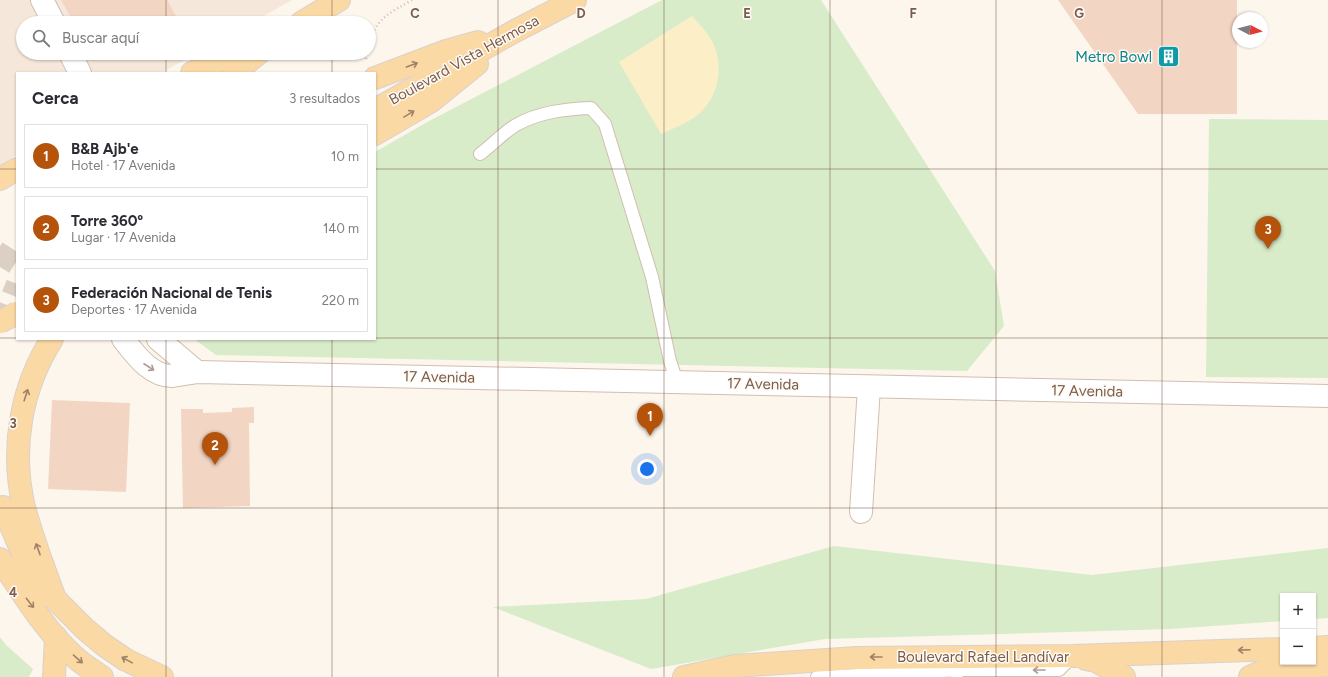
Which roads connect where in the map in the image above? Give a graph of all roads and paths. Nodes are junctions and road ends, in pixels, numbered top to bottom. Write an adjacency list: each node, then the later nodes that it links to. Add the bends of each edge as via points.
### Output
1 (42, 0): 5 (street)
2 (338, 0): 6 (main road)
3 (412, 0): 7 (path, via 379,22)
4 (575, 0): 8 (main road, Boulevard Vista Hermosa)
5 (50, 16)
6 (312, 16)
7 (376, 28)
8 (516, 31): 15 (main road, one-way to 8, via 446,51); 16 (main road, Boulevard Vista Hermosa); 17 (main road, one-way to 8, via 430,102)
9 (74, 60): 12 (street)
10 (219, 60): 13 (main road)
11 (250, 60): 14 (main road)
12 (80, 72)
13 (194, 72)
14 (235, 72)
15 (376, 78)
16 (376, 109)
17 (376, 133)
18 (480, 154): 27 (lane, via 516,125 564,109 591,108 605,124 652,277)
19 (16, 170): 20 (main road)
20 (0, 179)
21 (16, 313): 22 (main road, bridge)
22 (0, 322)
23 (51, 340): 33 (main road, one-way to 23, via 28,522 17,456 18,433 24,403 32,377)
24 (124, 340): 26 (street, 17 Avenida, one-way to 26, via 152,370 170,376)
25 (159, 340): 26 (street)
26 (197, 372): 27 (street, 17 Avenida)
27 (677, 382): 28 (street, 17 Avenida)
28 (869, 387): 29 (street, 17 Avenida); 31 (street)
29 (1328, 396)
30 (2, 507): 33 (main road, via 35,577 44,591)
31 (861, 512)
32 (0, 559): 34 (main road, one-way to 34, via 24,596)
33 (55, 599): 44 (main road, one-way to 33, via 126,660 104,645)
34 (56, 637): 42 (main road); 43 (main road, one-way to 43, via 78,659)
35 (1328, 647): 36 (main road)
36 (1316, 648)
37 (1280, 649): 38 (main road, Boulevard Rafael Landívar, one-way to 38)
38 (1072, 656): 40 (main road, Boulevard Rafael Landívar, one-way to 40, via 857,658); 41 (lane, one-way to 41, via 1059,670); 49 (main road, via 1096,661)
39 (1328, 665): 50 (main road, via 1263,671)
40 (735, 666): 45 (main road, Boulevard Rafael Landívar); 46 (lane)
41 (962, 670): 47 (lane); 48 (lane)
42 (54, 677)
43 (102, 677)
44 (162, 677)
45 (684, 677)
46 (753, 677)
47 (817, 677)
48 (946, 677)
49 (1124, 677)
50 (1250, 677)

